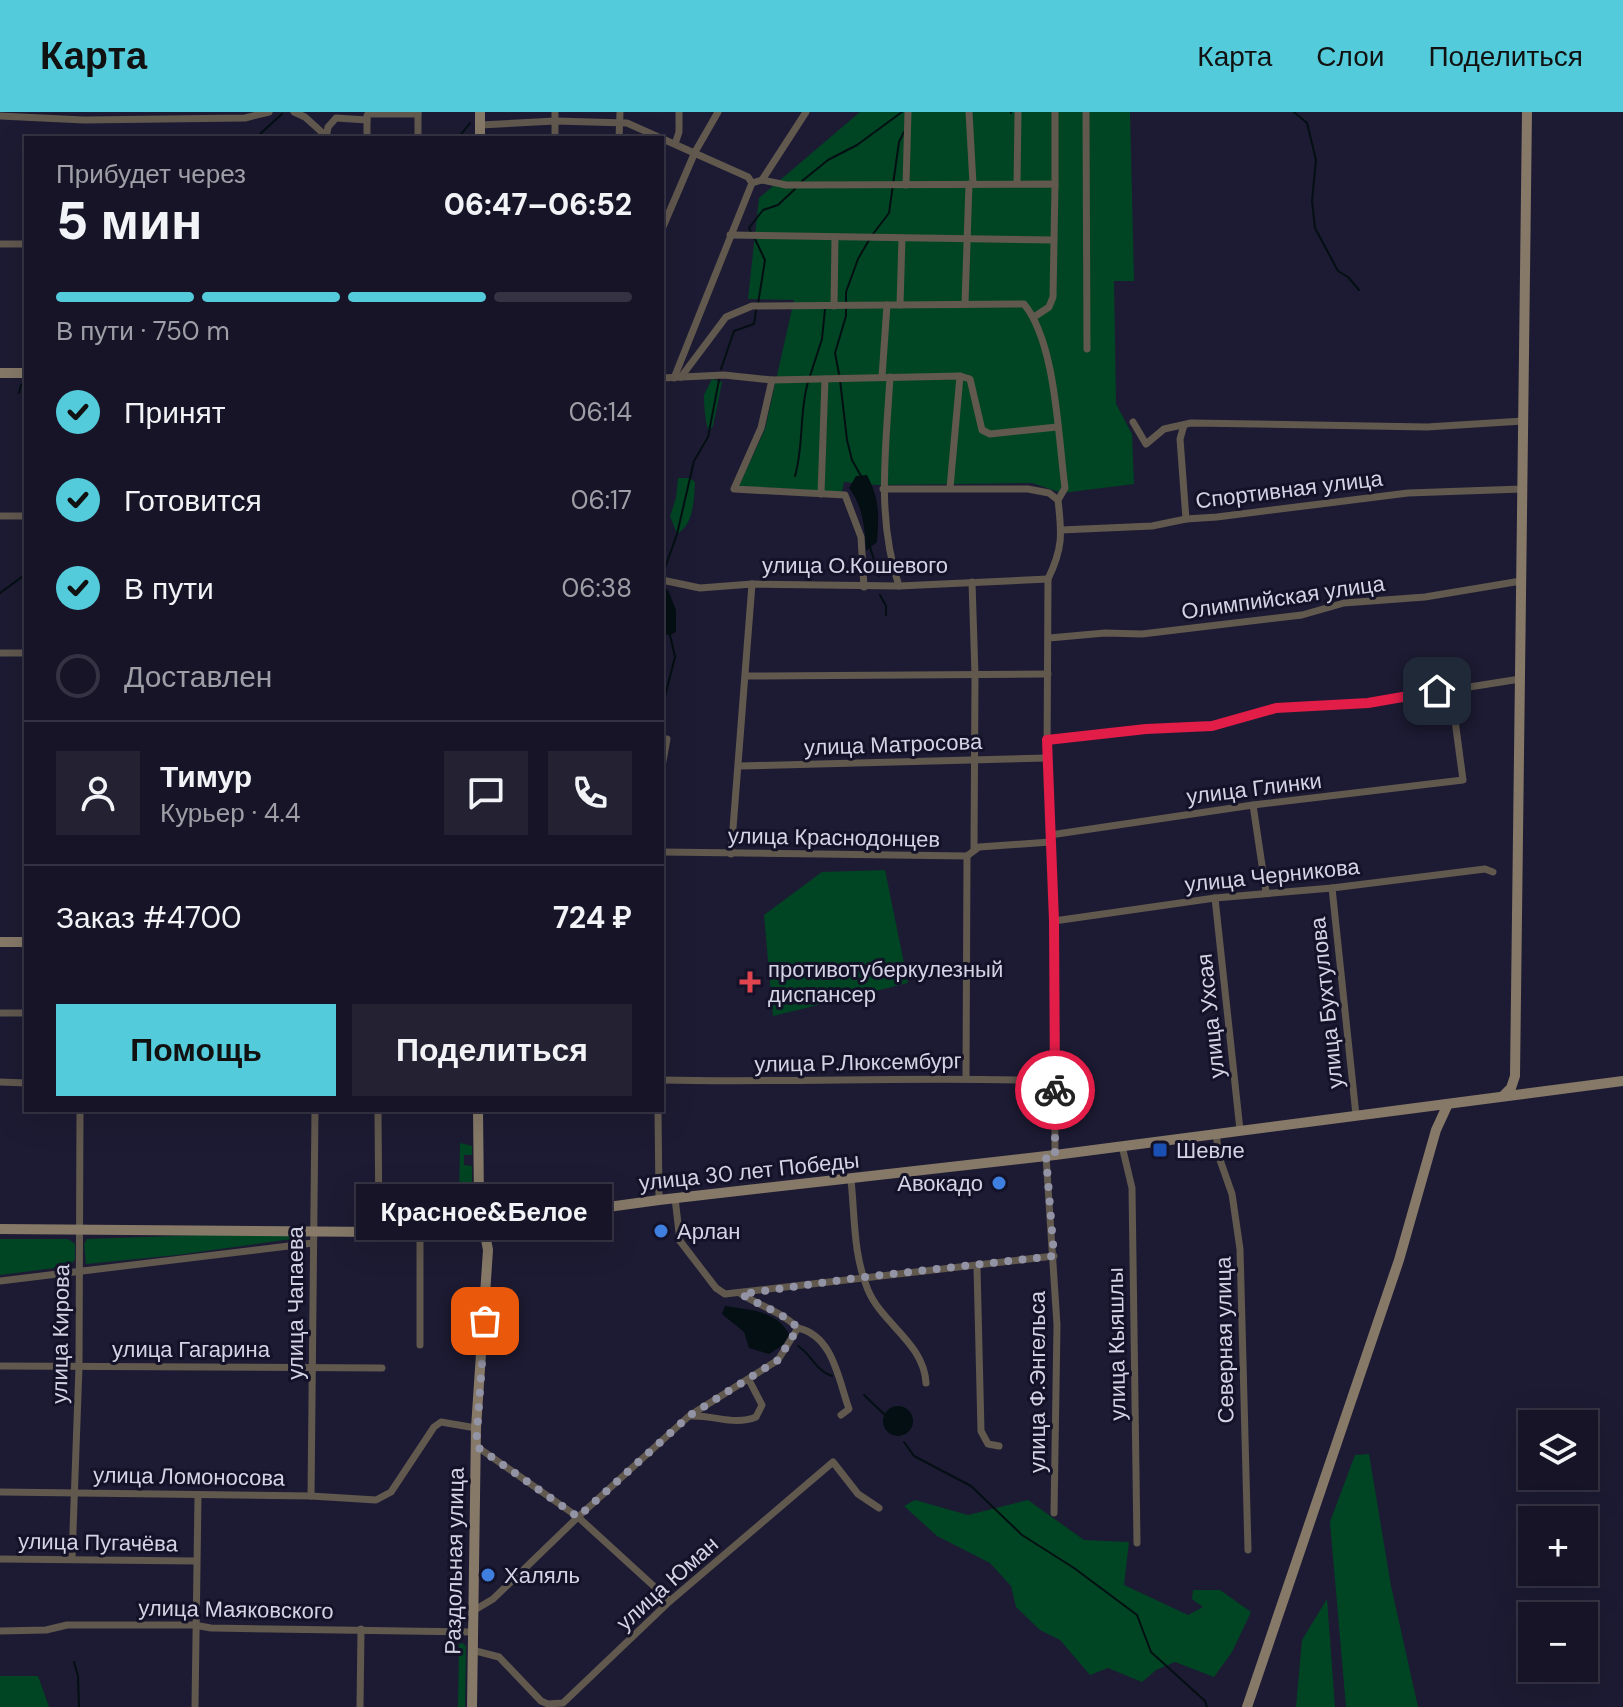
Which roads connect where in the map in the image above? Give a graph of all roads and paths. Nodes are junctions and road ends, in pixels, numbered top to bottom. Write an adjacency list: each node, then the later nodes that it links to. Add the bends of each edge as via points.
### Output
1 (269, 112): 18 (street, via 245,118)
2 (294, 112): 22 (street)
3 (480, 112): 21 (street)
4 (555, 112): 19 (street)
5 (620, 112): 20 (street)
6 (679, 112): 31 (street)
7 (718, 112): 32 (street)
8 (806, 112): 33 (street)
9 (908, 112): 38 (street)
10 (969, 112): 35 (street)
11 (1018, 112): 36 (street)
12 (1055, 112): 37 (street)
13 (1086, 112): 52 (street)
14 (1527, 112): 61 (street)
15 (418, 113): 16 (street); 25 (street)
16 (367, 115): 23 (street, via 336,118); 24 (street)
17 (0, 116): 18 (street)
18 (94, 116)
19 (555, 121): 20 (street); 21 (street); 27 (street)
20 (620, 123): 28 (street); 29 (street)
21 (480, 125): 26 (street)
22 (325, 136)
23 (326, 136)
24 (367, 136)
25 (418, 136)
26 (480, 136)
27 (555, 136)
28 (619, 136)
29 (657, 136)
30 (664, 139): 31 (street)
31 (675, 144): 32 (street)
32 (695, 152): 34 (street); 39 (street)
33 (762, 180): 34 (street); 38 (street, via 786,185)
34 (752, 183): 40 (street)
35 (971, 184): 36 (street); 38 (street); 43 (street)
36 (1017, 184): 37 (street)
37 (1055, 184): 44 (street)
38 (906, 185)
39 (664, 224)
40 (730, 235): 41 (street); 58 (street)
41 (835, 237): 42 (street); 50 (street)
42 (902, 238): 43 (street); 49 (street)
43 (967, 239): 44 (street); 47 (street)
44 (1054, 240): 51 (street, via 1053,297)
45 (0, 244): 46 (street)
46 (24, 244)
47 (965, 304): 49 (street); 51 (street, via 1024,304)
48 (887, 305): 49 (street); 50 (street); 56 (street)
49 (900, 305)
50 (834, 306): 58 (street, via 752,306 726,317)
51 (1034, 317): 64 (street, улица Ф.Энгельса, via 1047,353)
52 (1087, 349)
53 (0, 373): 54 (street)
54 (24, 373)
55 (960, 376): 56 (street); 64 (street, via 970,379 982,430 990,434); 65 (street)
56 (886, 377): 59 (street); 66 (street)
57 (664, 378): 58 (street)
58 (677, 378): 60 (street)
59 (825, 379): 60 (street); 68 (street)
60 (772, 380): 68 (street, via 761,428 734,489)
61 (1523, 421): 63 (street, via 1427,427); 67 (street)
62 (1133, 422): 63 (street, via 1146,444 1164,429)
63 (1184, 425): 72 (street, via 1180,439)
64 (1057, 427): 69 (street, улица Ф.Энгельса, via 1065,488)
65 (950, 488): 66 (street); 69 (street, via 1028,489)
66 (883, 489): 79 (street, via 889,556)
67 (1522, 489): 72 (street, Спортивная улица, via 1408,493); 76 (street)
68 (821, 494): 80 (street, via 845,495 861,537)
69 (1058, 500): 73 (street, улица Ф.Энгельса)
70 (0, 516): 71 (street)
71 (24, 516)
72 (1186, 519): 73 (street, Спортивная улица)
73 (1061, 530): 74 (street, улица Ф.Энгельса, via 1059,556)
74 (1048, 579): 77 (street, улица О.Кошевого); 81 (street, улица Ф.Энгельса)
75 (664, 580): 78 (street, улица О.Кошевого, via 700,588)
76 (1521, 581): 81 (street, Олимпийская улица, via 1425,597 1344,603 1302,615 1142,634); 87 (street)
77 (972, 582): 79 (street, улица О.Кошевого); 85 (street)
78 (752, 584): 80 (street, улица О.Кошевого); 86 (street)
79 (899, 586): 80 (street, улица О.Кошевого)
80 (864, 587)
81 (1049, 638): 84 (street, улица Ф.Энгельса)
82 (0, 653): 83 (street)
83 (24, 653)
84 (1048, 674): 85 (street); 90 (street, улица Ф.Энгельса)
85 (975, 675): 86 (street); 93 (street)
86 (746, 676): 94 (street)
87 (1520, 679): 88 (street); 110 (street)
88 (1449, 690): 90 (street, via 1368,703 1276,708 1212,726); 95 (street, улица Глинки, via 1463,780)
89 (667, 739): 91 (street)
90 (1047, 740): 92 (street, улица Ф.Энгельса)
91 (664, 755)
92 (1047, 758): 93 (street, улица Матросова); 96 (street, улица Ф.Энгельса)
93 (974, 759): 94 (street, улица Матросова); 97 (street)
94 (740, 766): 99 (street)
95 (1253, 805): 96 (street, улица Глинки); 103 (street)
96 (1050, 838): 97 (street); 105 (street, улица Ф.Энгельса)
97 (974, 850): 100 (street, улица Краснодонцев)
98 (664, 852): 99 (street, улица Краснодонцев)
99 (731, 854): 100 (street, улица Краснодонцев)
100 (967, 856): 111 (street)
101 (1493, 872): 102 (street, улица Черникова)
102 (1332, 888): 103 (street, улица Черникова); 126 (street, улица Бухтулова)
103 (1266, 892): 104 (street, улица Черникова)
104 (1215, 898): 105 (street, улица Черникова); 127 (street, улица Ухсая)
105 (1054, 921): 113 (street, улица Ф.Энгельса)
106 (0, 942): 107 (street)
107 (24, 942)
108 (0, 1013): 109 (street)
109 (24, 1013)
110 (1515, 1066): 117 (street); 118 (street, via 1514,1083)
111 (966, 1077): 112 (street, улица Р.Люксембург); 113 (street, улица Р.Люксембург)
112 (664, 1080)
113 (1055, 1081): 131 (street, улица Ф.Энгельса)
114 (1623, 1081): 117 (street)
115 (0, 1082): 116 (street)
116 (24, 1083)
117 (1535, 1092): 118 (street)
118 (1502, 1096): 119 (street)
119 (1448, 1104): 120 (street, улица 30 лет Победы); 128 (street)
120 (1414, 1109): 126 (street, улица 30 лет Победы); 128 (street)
121 (80, 1112): 137 (street, улица Кирова)
122 (315, 1112): 140 (street, улица Чапаева)
123 (378, 1112): 139 (street)
124 (478, 1112): 135 (street, Раздольная улица, via 479,1202)
125 (658, 1112): 134 (street)
126 (1356, 1115): 127 (street, улица 30 лет Победы)
127 (1240, 1130): 129 (street, улица 30 лет Победы)
128 (1436, 1130): 182 (street, via 1399,1260)
129 (1216, 1133): 130 (street, улица 30 лет Победы); 168 (street, Северная улица, via 1239,1241)
130 (1122, 1146): 131 (street, улица 30 лет Победы); 167 (street, улица Кыяшлы, via 1132,1188)
131 (1050, 1155): 132 (street, улица 30 лет Победы); 141 (street, улица Ф.Энгельса)
132 (851, 1180): 133 (street, улица 30 лет Победы); 144 (street, via 855,1244)
133 (675, 1198): 134 (street, улица 30 лет Победы); 146 (street, via 680,1241 716,1288)
134 (659, 1200): 135 (street, улица 30 лет Победы)
135 (485, 1224): 138 (street, улица 30 лет Победы); 157 (street, Раздольная улица, via 488,1250)
136 (0, 1229): 137 (street, улица 30 лет Победы)
137 (79, 1230): 140 (street, улица 30 лет Победы); 143 (street, улица Кирова)
138 (420, 1231): 139 (street, улица 30 лет Победы); 148 (street)
139 (379, 1232): 140 (street, улица 30 лет Победы)
140 (313, 1238): 143 (street, улица 30 лет Победы); 151 (street, улица Чапаева)
141 (1054, 1256): 142 (street); 165 (street, улица Ф.Энгельса)
142 (977, 1267): 144 (street); 159 (street, via 981,1431 988,1444)
143 (79, 1272): 145 (street, улица 30 лет Победы); 150 (street, улица Кирова)
144 (864, 1277): 146 (street); 154 (street, via 876,1304 907,1338 926,1371)
145 (0, 1281)
146 (741, 1294): 147 (street, via 781,1312)
147 (798, 1328): 153 (street, via 778,1360); 155 (street, via 811,1331 825,1344 849,1409)
148 (420, 1345)
149 (0, 1366): 150 (street, улица Гагарина)
150 (79, 1367): 151 (street, улица Гагарина); 161 (street, улица Кирова)
151 (313, 1367): 152 (street, улица Гагарина); 163 (street, улица Чапаева)
152 (382, 1368)
153 (749, 1380): 156 (street); 156 (street, via 762,1405 756,1417 742,1422)
154 (926, 1383)
155 (841, 1415)
156 (689, 1416): 166 (street)
157 (476, 1428): 158 (street, Раздольная улица); 163 (street, улица Ломоносова, via 441,1422 434,1427 391,1492 376,1500)
158 (476, 1446): 166 (street); 173 (street, Раздольная улица)
159 (999, 1446)
160 (0, 1492): 161 (street, улица Ломоносова)
161 (74, 1492): 162 (street, улица Ломоносова); 169 (street, улица Кирова)
162 (198, 1496): 163 (street, улица Ломоносова); 171 (street)
163 (311, 1496)
164 (879, 1508): 172 (street, улица Юман, via 858,1494 833,1462)
165 (1054, 1513)
166 (578, 1517): 172 (street); 173 (street, via 493,1599)
167 (1137, 1543)
168 (1248, 1550)
169 (72, 1558): 170 (street, улица Пугачёва); 171 (street, улица Пугачёва)
170 (0, 1559)
171 (196, 1561): 174 (street)
172 (670, 1601): 178 (street, улица Юман, via 570,1698 556,1705 533,1695 499,1657)
173 (472, 1611): 177 (street, Раздольная улица)
174 (194, 1625): 175 (street, улица Маяковского); 176 (street, улица Маяковского); 179 (street)
175 (361, 1629): 177 (street, улица Маяковского); 180 (street)
176 (0, 1631)
177 (472, 1632): 178 (street, Раздольная улица)
178 (472, 1650): 181 (street, Раздольная улица)
179 (195, 1707)
180 (360, 1707)
181 (472, 1707)
182 (1247, 1707)

